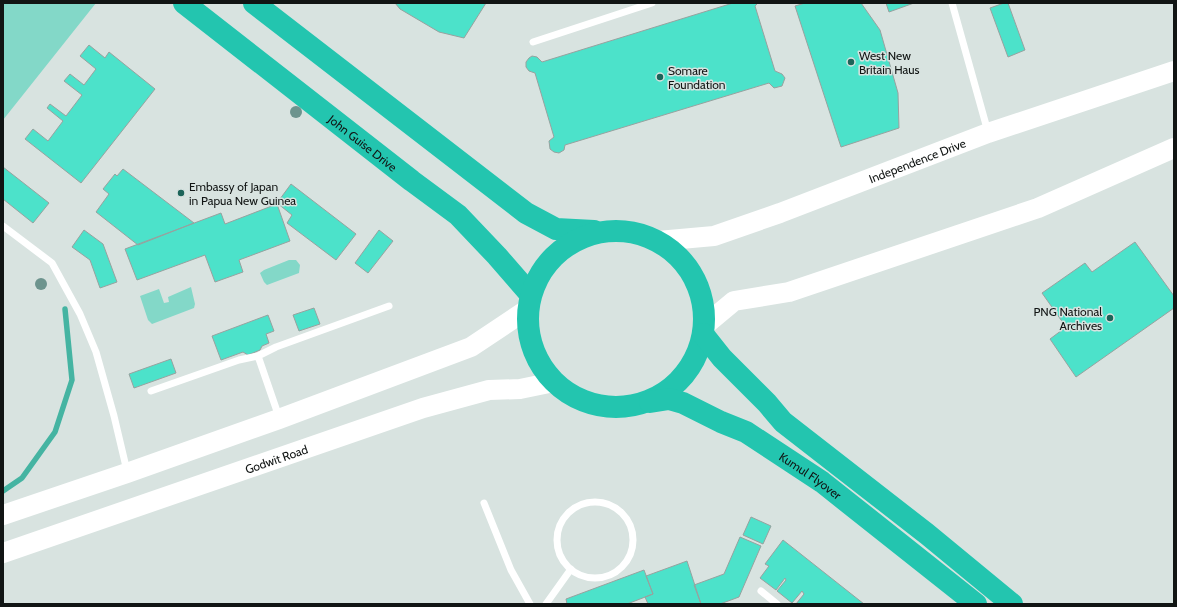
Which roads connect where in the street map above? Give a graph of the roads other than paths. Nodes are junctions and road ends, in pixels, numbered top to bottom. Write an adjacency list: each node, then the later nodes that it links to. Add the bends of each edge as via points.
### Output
1 (184, 3): 12 (highway, John Guise Drive, via 458,215 498,256)
2 (254, 3): 10 (highway, via 526,213 556,229)
3 (652, 3): 5 (lane)
4 (952, 3): 7 (lane)
5 (533, 42)
6 (1174, 71): 7 (main road, Independence Drive)
7 (988, 133): 11 (main road, Independence Drive, via 714,236)
8 (1174, 148): 14 (main road, via 1038,208 789,292 734,301)
9 (3, 226): 20 (lane, via 52,263 80,314 96,352)
10 (600, 231): 11 (highway, via 630,231); 12 (highway, via 577,238 556,252 540,271)
11 (658, 241): 14 (highway, via 678,256 694,277 702,300)
12 (529, 302): 16 (highway, via 530,343 540,364); 19 (main road, via 471,347)
13 (389, 306): 15 (lane)
14 (703, 330): 18 (highway, via 696,356 683,376 665,392 644,403); 30 (highway, Kumul Flyover, via 722,358 783,422)
15 (258, 356): 17 (lane, via 239,360); 19 (lane)
16 (554, 382): 18 (highway, via 585,402); 23 (main road, Godwit Road, via 520,389 489,390 423,408)
17 (151, 391)
18 (621, 408): 29 (highway, Kumul Flyover, via 669,399 746,432 822,482)
19 (279, 419): 20 (main road)
20 (127, 473): 22 (main road)
21 (484, 503): 26 (lane, via 511,570)
22 (3, 515)
23 (3, 553)
24 (571, 569): 24 (lane, via 582,576 595,578 608,576 620,569 628,559 632,547 632,533 621,511 599,502 587,502 566,514 557,536 558,548 562,559); 27 (lane)
25 (761, 591): 28 (lane)
26 (530, 604)
27 (546, 604)
28 (777, 604)
29 (976, 604)
30 (1012, 604)

